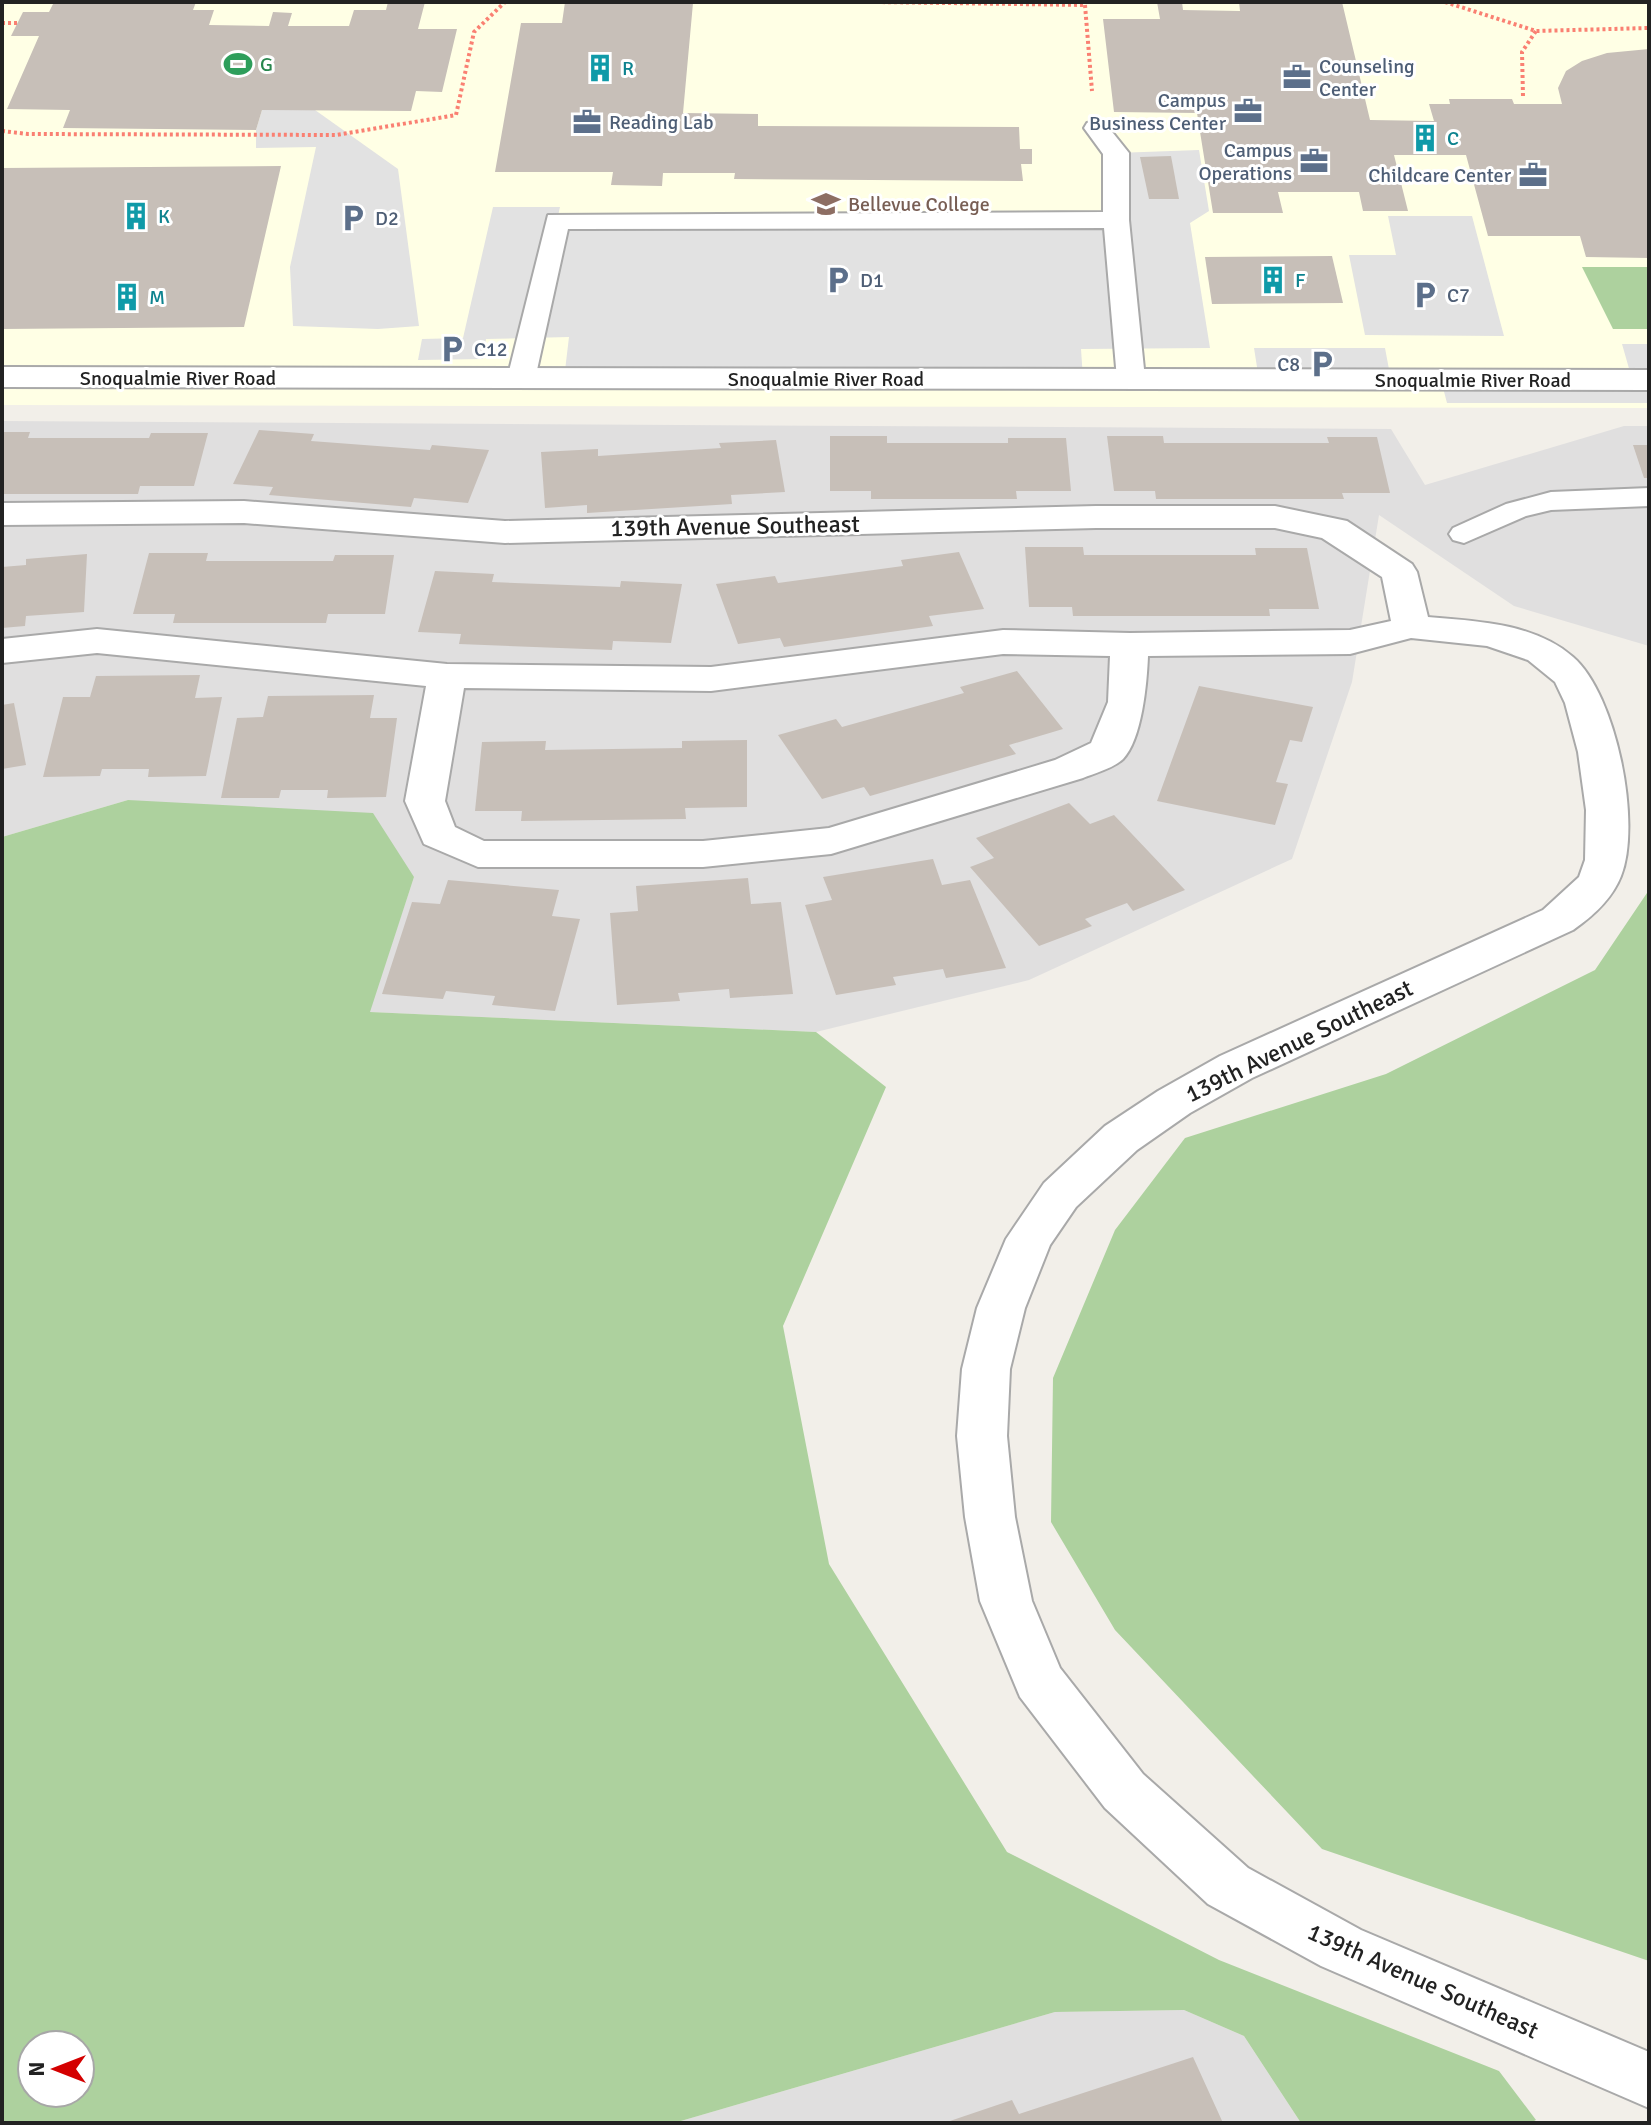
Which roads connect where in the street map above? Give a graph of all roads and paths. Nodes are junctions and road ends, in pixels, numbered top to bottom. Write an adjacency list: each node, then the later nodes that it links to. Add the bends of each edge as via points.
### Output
1 (505, 2): 11 (path, via 474,32 456,115 336,135)
2 (876, 2): 4 (path)
3 (1445, 2): 8 (path)
4 (1083, 4): 10 (path)
5 (2, 23): 6 (path)
6 (17, 23)
7 (1649, 28): 8 (path)
8 (1536, 31): 9 (path, via 1522,52)
9 (1523, 96)
10 (1096, 128): 12 (lane, via 1116,153)
11 (2, 131)
12 (1116, 220): 14 (lane, via 557,221); 15 (lane)
13 (2, 377): 14 (street, Snoqualmie River Road)
14 (521, 379): 15 (street, Snoqualmie River Road)
15 (1131, 379): 16 (street, Snoqualmie River Road)
16 (1649, 380)
17 (1649, 497): 19 (lane, via 1551,501)
18 (2, 514): 20 (street, 139th Avenue Southeast, via 244,512 505,532 1275,517 1334,529 1399,572)
19 (1464, 534)
20 (1411, 627): 21 (street, 139th Avenue Southeast, via 1350,642); 24 (street, 139th Avenue Southeast, via 1507,638 1538,650 1577,686 1590,719 1609,823 1601,876 1580,904 1558,920 1236,1067 1174,1102 1121,1138 1060,1195 1029,1239 1001,1308 986,1369 982,1436 990,1517 1006,1601 1039,1681 1124,1791 1228,1886 1341,1948)
21 (1130, 645): 23 (street, 139th Avenue Southeast, via 1003,642 711,679); 23 (street, via 1127,702 1108,751 1069,769 831,841 703,854 478,854 438,835 425,801)
22 (2, 651): 23 (street, 139th Avenue Southeast, via 97,641)
23 (447, 676)
24 (1649, 2080)

